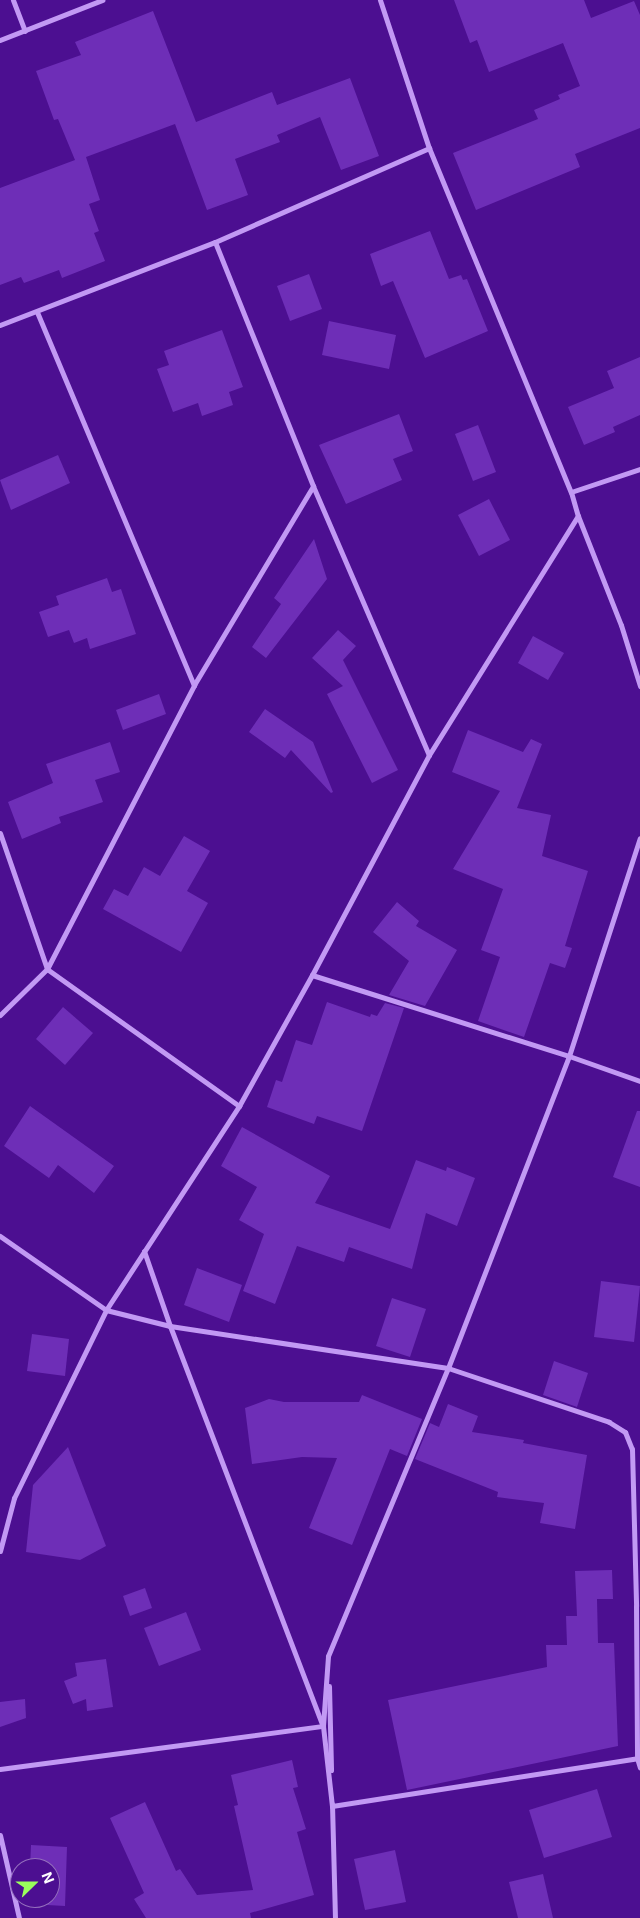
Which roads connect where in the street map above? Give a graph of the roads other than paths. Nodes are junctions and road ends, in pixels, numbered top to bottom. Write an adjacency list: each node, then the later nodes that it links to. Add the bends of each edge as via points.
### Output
1 (13, 0): 4 (street)
2 (102, 0): 4 (street)
3 (380, 0): 6 (street)
4 (25, 31): 5 (street)
5 (0, 40)
6 (430, 148): 7 (street); 12 (street)
7 (215, 242): 8 (street); 11 (street)
8 (37, 312): 9 (street); 14 (street)
9 (0, 325)
10 (640, 468): 12 (street)
11 (313, 486): 14 (street); 16 (street)
12 (572, 492): 13 (street)
13 (578, 516): 15 (street, via 621,624); 16 (street)
14 (194, 685): 19 (street)
15 (640, 686)
16 (428, 755): 20 (street)
17 (0, 834): 19 (street)
18 (640, 838): 22 (street)
19 (47, 969): 21 (street); 24 (street)
20 (312, 975): 22 (street); 24 (street)
21 (0, 1015)
22 (569, 1056): 23 (street); 29 (street)
23 (640, 1081)
24 (239, 1106): 26 (street)
25 (0, 1236): 27 (street)
26 (144, 1251): 27 (street); 28 (street)
27 (106, 1310): 28 (street); 30 (street, via 14,1498)
28 (170, 1326): 29 (street); 33 (street)
29 (448, 1368): 31 (street, via 609,1422 625,1432 632,1449); 32 (street)
30 (0, 1552)
31 (638, 1606): 34 (street)
32 (328, 1656): 33 (street); 37 (street)
33 (323, 1726): 36 (street); 37 (street)
34 (637, 1758): 35 (street); 37 (street)
35 (640, 1768)
36 (0, 1769)
37 (332, 1806): 40 (street)
38 (0, 1835): 39 (street)
39 (19, 1918)
40 (335, 1918)

